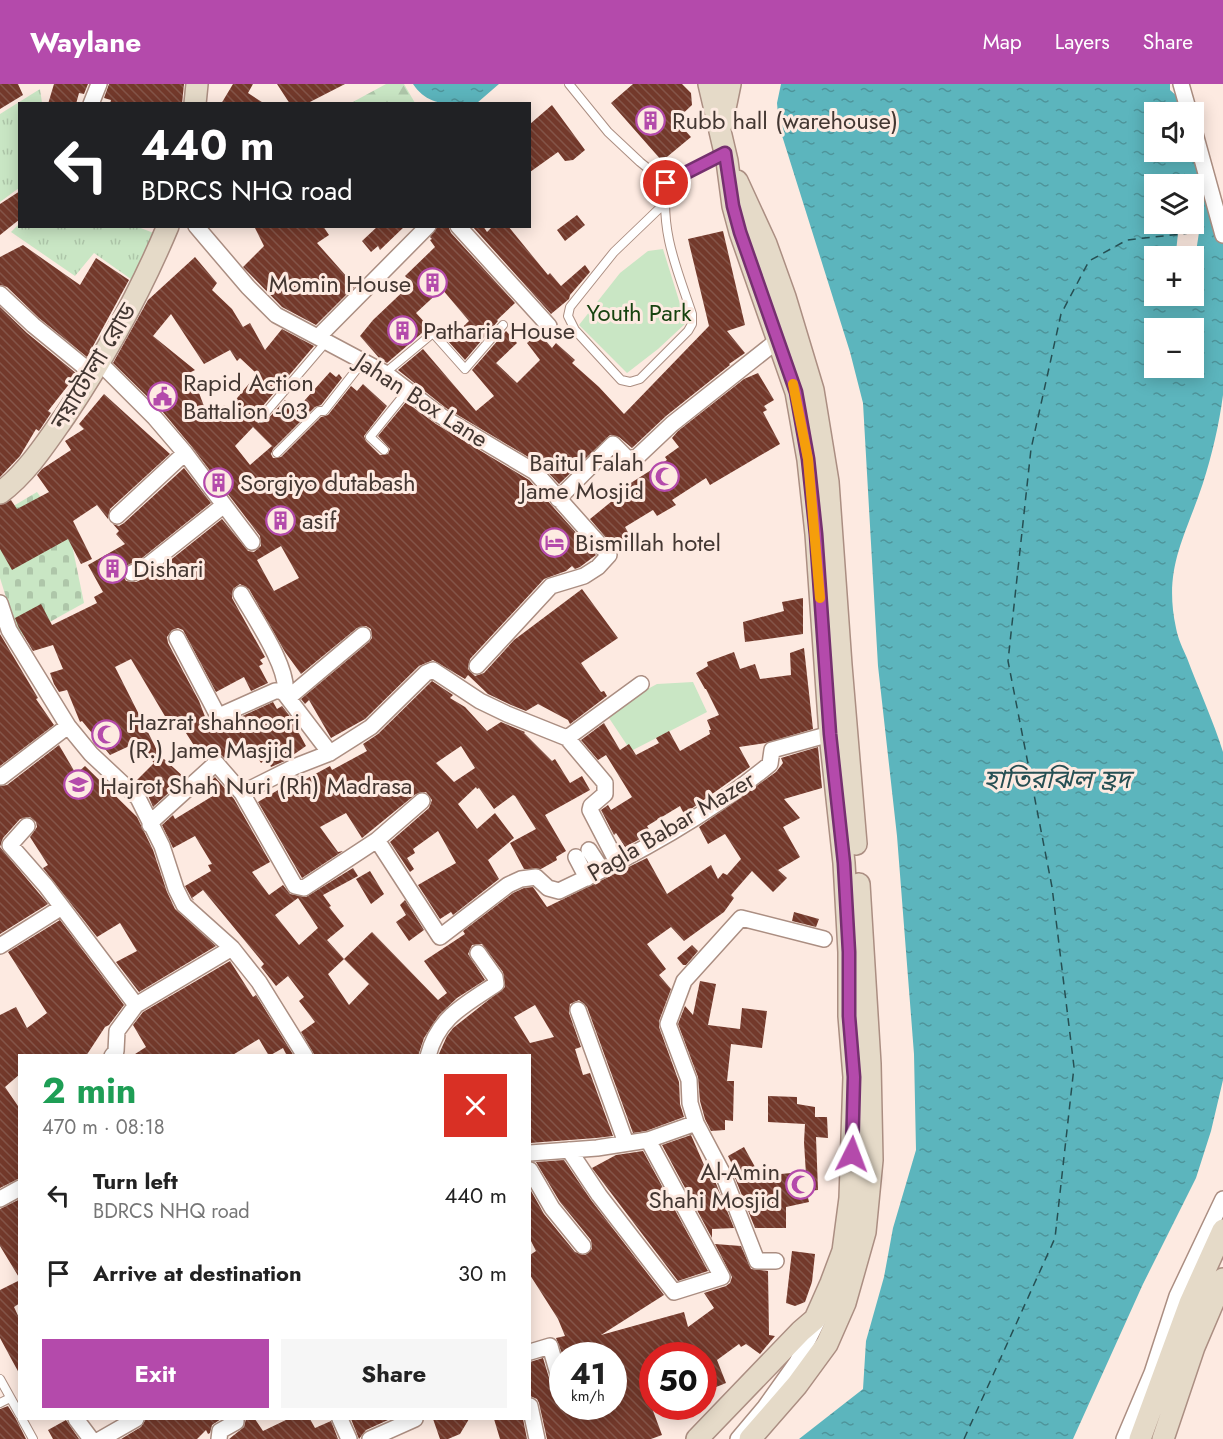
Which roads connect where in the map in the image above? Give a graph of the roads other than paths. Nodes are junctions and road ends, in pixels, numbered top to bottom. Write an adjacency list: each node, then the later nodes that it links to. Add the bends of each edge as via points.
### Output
1 (99, 84): 8 (street)
2 (197, 84): 9 (main road)
3 (569, 84): 13 (lane, via 608,132)
4 (709, 84): 11 (main road)
5 (730, 84): 11 (main road)
6 (735, 84): 105 (street, via 720,120 723,151 735,196 756,238 792,347 804,430 837,894 848,1136 839,1262 822,1312 797,1362)
7 (1181, 84): 10 (street)
8 (92, 102)
9 (195, 102)
10 (1186, 102)
11 (724, 150): 13 (lane); 24 (main road, via 740,232); 106 (main road, via 785,297 813,390 828,482 862,929 872,1160 865,1232 838,1321 812,1366)
12 (1203, 162): 19 (street)
13 (666, 183): 14 (lane)
14 (664, 204): 14 (lane, via 614,252 570,307 568,316 575,330 621,380 630,382 640,379 692,324 668,240)
15 (167, 228): 26 (main road, নয়াটোলা রোড)
16 (198, 228): 23 (street, Jahan Box Lane, via 276,315)
17 (426, 228): 23 (street)
18 (460, 228): 22 (street)
19 (1223, 236)
20 (0, 294): 26 (street, via 33,325)
21 (504, 325): 27 (lane, via 465,369 433,333)
22 (549, 326)
23 (322, 339): 25 (street, Jahan Box Lane); 29 (lane)
24 (778, 340): 34 (street, via 672,424 636,458 627,458 613,444); 47 (main road, via 796,392 808,459)
25 (364, 360): 27 (street, Jahan Box Lane); 32 (lane, via 324,411 319,411)
26 (97, 368): 31 (street, via 155,418); 33 (main road, নয়াটোলা রোড, via 47,442)
27 (385, 373): 28 (street, Jahan Box Lane)
28 (408, 390): 30 (lane, via 370,437); 34 (street, Jahan Box Lane, via 535,472)
29 (261, 418)
30 (384, 450)
31 (184, 453): 35 (street); 36 (street)
32 (277, 453)
33 (0, 493)
34 (558, 499): 43 (street, Jahan Box Lane, via 609,555 584,576 551,586)
35 (224, 505): 37 (street); 38 (street, via 157,559)
36 (117, 516)
37 (252, 542)
38 (132, 573)
39 (241, 594): 45 (street, via 279,664)
40 (0, 603): 46 (street, via 9,630)
41 (363, 635): 45 (street)
42 (177, 638): 45 (street, via 214,711 221,715 275,691)
43 (477, 666)
44 (641, 684): 48 (street)
45 (286, 696): 49 (street)
46 (68, 726): 50 (street); 53 (street, via 91,754 138,798)
47 (830, 734): 56 (street, Pagla Babar Mazer, via 772,750 770,764 742,787); 82 (main road, via 849,952 853,1134 843,1251)
48 (567, 738): 49 (street, via 480,701 433,670 371,727); 56 (street, via 606,783 605,794 590,810)
49 (330, 753): 51 (street, via 294,766)
50 (1, 777)
51 (243, 793): 53 (street, via 216,763); 55 (street, via 299,888)
52 (422, 801): 55 (street)
53 (150, 825): 62 (street, via 184,905)
54 (27, 826): 59 (street, via 10,845)
55 (377, 840): 58 (street, Pagla Babar Mazer, via 440,937 521,879 536,877 559,891)
56 (617, 862): 57 (street, Pagla Babar Mazer)
57 (602, 870): 58 (street, Pagla Babar Mazer); 58 (street, via 583,854)
58 (587, 878)
59 (62, 907): 61 (street); 64 (street)
60 (824, 939): 69 (street, via 741,918 684,981 668,1024 689,1080)
61 (0, 946)
62 (232, 948): 64 (street); 67 (street, via 259,982)
63 (478, 953): 68 (street, via 496,984 451,1015 436,1032)
64 (136, 1005): 66 (street, via 117,1031)
65 (578, 1010): 71 (street)
66 (114, 1054)
67 (304, 1054)
68 (429, 1054)
69 (696, 1123): 70 (street); 80 (street, via 723,1173 757,1261)
70 (648, 1140): 71 (street); 72 (street, via 722,1277 674,1292)
71 (626, 1143): 72 (street)
72 (569, 1150): 73 (street)
73 (531, 1153)
74 (531, 1172): 79 (street, via 552,1208)
75 (18, 1189): 76 (street)
76 (0, 1199)
77 (1223, 1199): 107 (street, via 1177,1296 1152,1373)
78 (1223, 1230): 108 (main road, via 1190,1303)
79 (583, 1245)
80 (776, 1261)
81 (1223, 1279): 109 (main road)
82 (815, 1319): 103 (main road); 104 (main road, via 801,1348)
83 (549, 1346): 84 (street)
84 (531, 1352)
85 (0, 1379): 86 (lane)
86 (10, 1398): 87 (lane); 89 (lane)
87 (0, 1403)
88 (531, 1411): 102 (street)
89 (18, 1412)
90 (23, 1420): 96 (lane)
91 (77, 1420): 97 (street)
92 (134, 1420): 98 (street)
93 (236, 1420): 99 (street, via 220,1431)
94 (340, 1420): 100 (street)
95 (413, 1420): 101 (street)
96 (33, 1439)
97 (91, 1439)
98 (101, 1439)
99 (219, 1439)
100 (350, 1439)
101 (370, 1439)
102 (537, 1439)
103 (697, 1439)
104 (717, 1439)
105 (738, 1439)
106 (750, 1439)
107 (1124, 1439)
108 (1140, 1439)
109 (1163, 1439)

